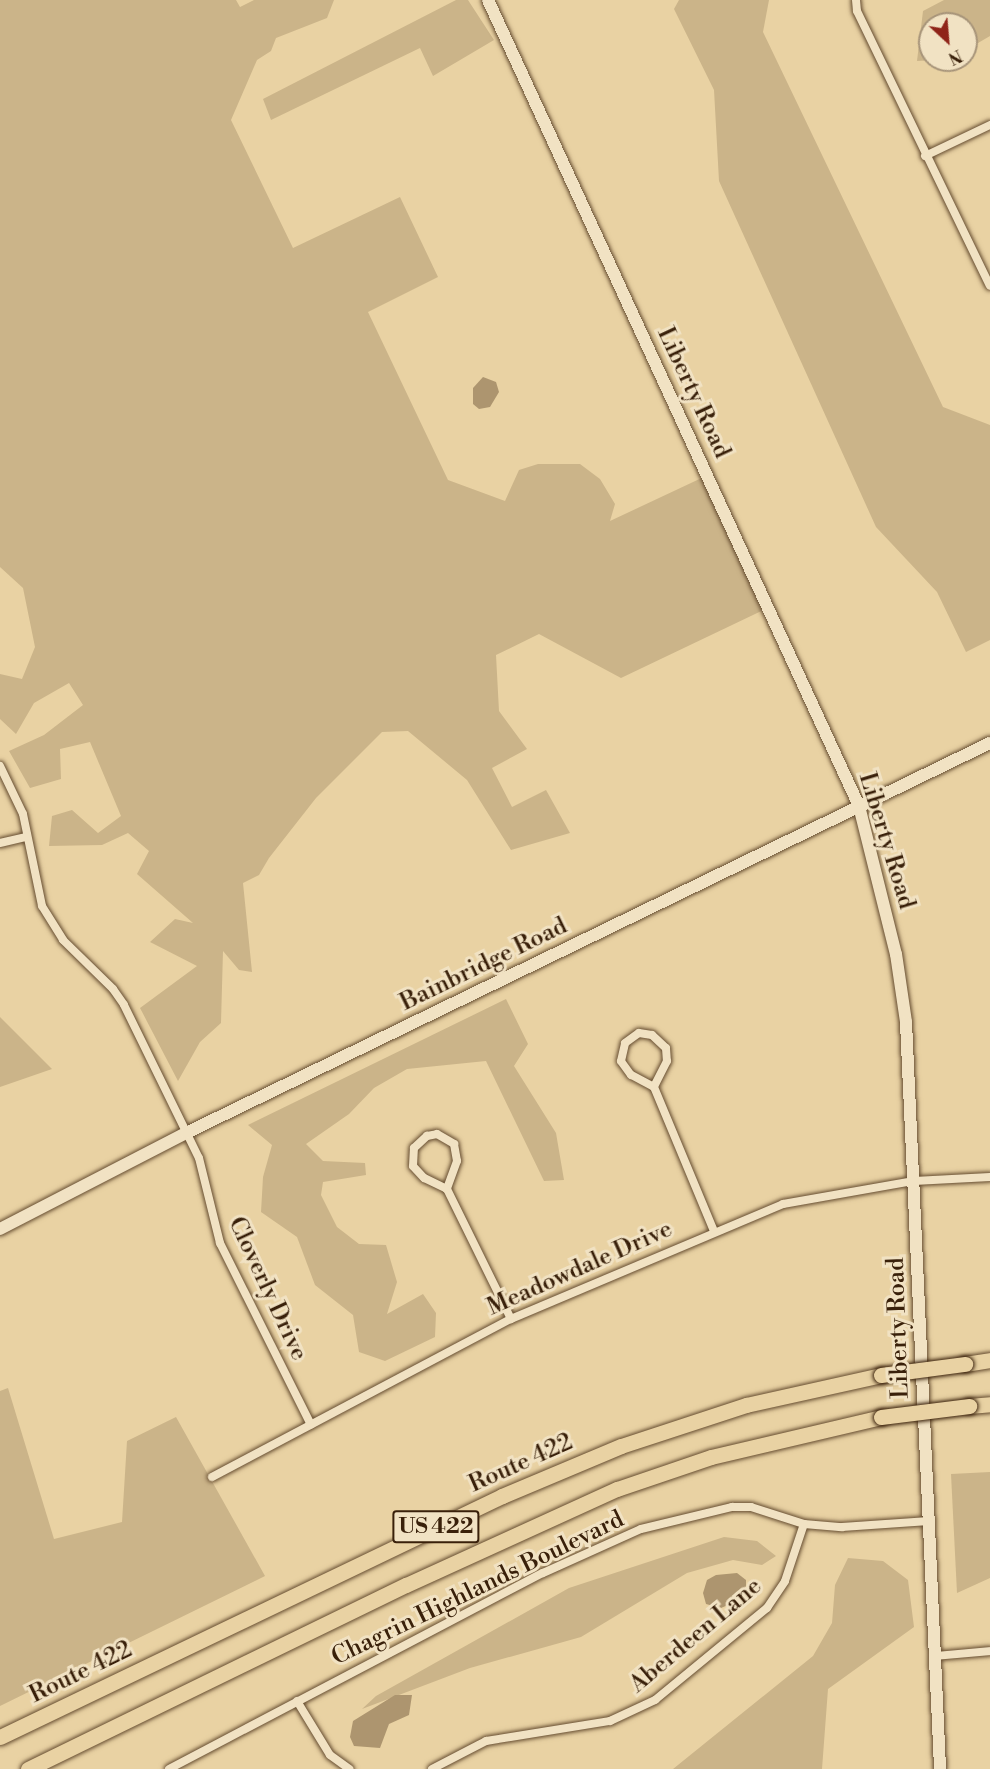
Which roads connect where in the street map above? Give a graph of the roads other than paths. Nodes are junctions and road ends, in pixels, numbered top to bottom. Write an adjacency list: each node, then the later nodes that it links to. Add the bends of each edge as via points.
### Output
1 (488, 0): 8 (street, Liberty Road)
2 (856, 0): 4 (street, via 856,11)
3 (990, 125): 4 (street)
4 (925, 156): 5 (street)
5 (990, 286)
6 (990, 743): 8 (street, Bainbridge Road)
7 (0, 766): 9 (street, Cloverly Drive, via 23,814)
8 (859, 806): 12 (street, Bainbridge Road); 14 (street, Liberty Road, via 903,993)
9 (26, 837): 10 (street); 12 (street, Cloverly Drive, via 42,906 53,928 113,988)
10 (0, 843)
11 (654, 1087): 11 (street, via 667,1061 666,1048 652,1035 639,1033 625,1043 621,1061 631,1075); 17 (street)
12 (186, 1133): 16 (street, Bainbridge Road); 21 (street, Cloverly Drive, via 207,1178 209,1208 220,1243)
13 (990, 1177): 14 (street, Meadowdale Drive)
14 (914, 1181): 17 (street, Meadowdale Drive, via 783,1204); 23 (street, Liberty Road)
15 (447, 1189): 15 (street, via 457,1161 454,1144 437,1134 428,1136 414,1148 413,1166 424,1178); 18 (street)
16 (0, 1229)
17 (714, 1231): 18 (street, Meadowdale Drive)
18 (511, 1319): 21 (street, Meadowdale Drive)
19 (990, 1360): 28 (highway, Route 422 / US 422, bridge, via 881,1375 746,1405 621,1446 502,1496)
20 (990, 1404): 29 (highway, US 422, bridge, via 881,1418 711,1457 617,1489 406,1585)
21 (311, 1425): 22 (street, Meadowdale Drive)
22 (212, 1477)
23 (928, 1521): 24 (street, Chagrin Highlands Boulevard, via 872,1526); 26 (street, Liberty Road)
24 (804, 1524): 27 (street, Chagrin Highlands Boulevard, via 752,1507 732,1507 641,1530 543,1573); 32 (street, Aberdeen Lane, via 785,1581 767,1608 655,1700 610,1721 486,1741)
25 (990, 1651): 26 (street)
26 (935, 1656): 33 (street, Liberty Road)
27 (297, 1701): 30 (street, Chagrin Highlands Boulevard); 31 (street, via 330,1755)
28 (0, 1737)
29 (28, 1769)
30 (169, 1769)
31 (350, 1769)
32 (432, 1769)
33 (940, 1769)

